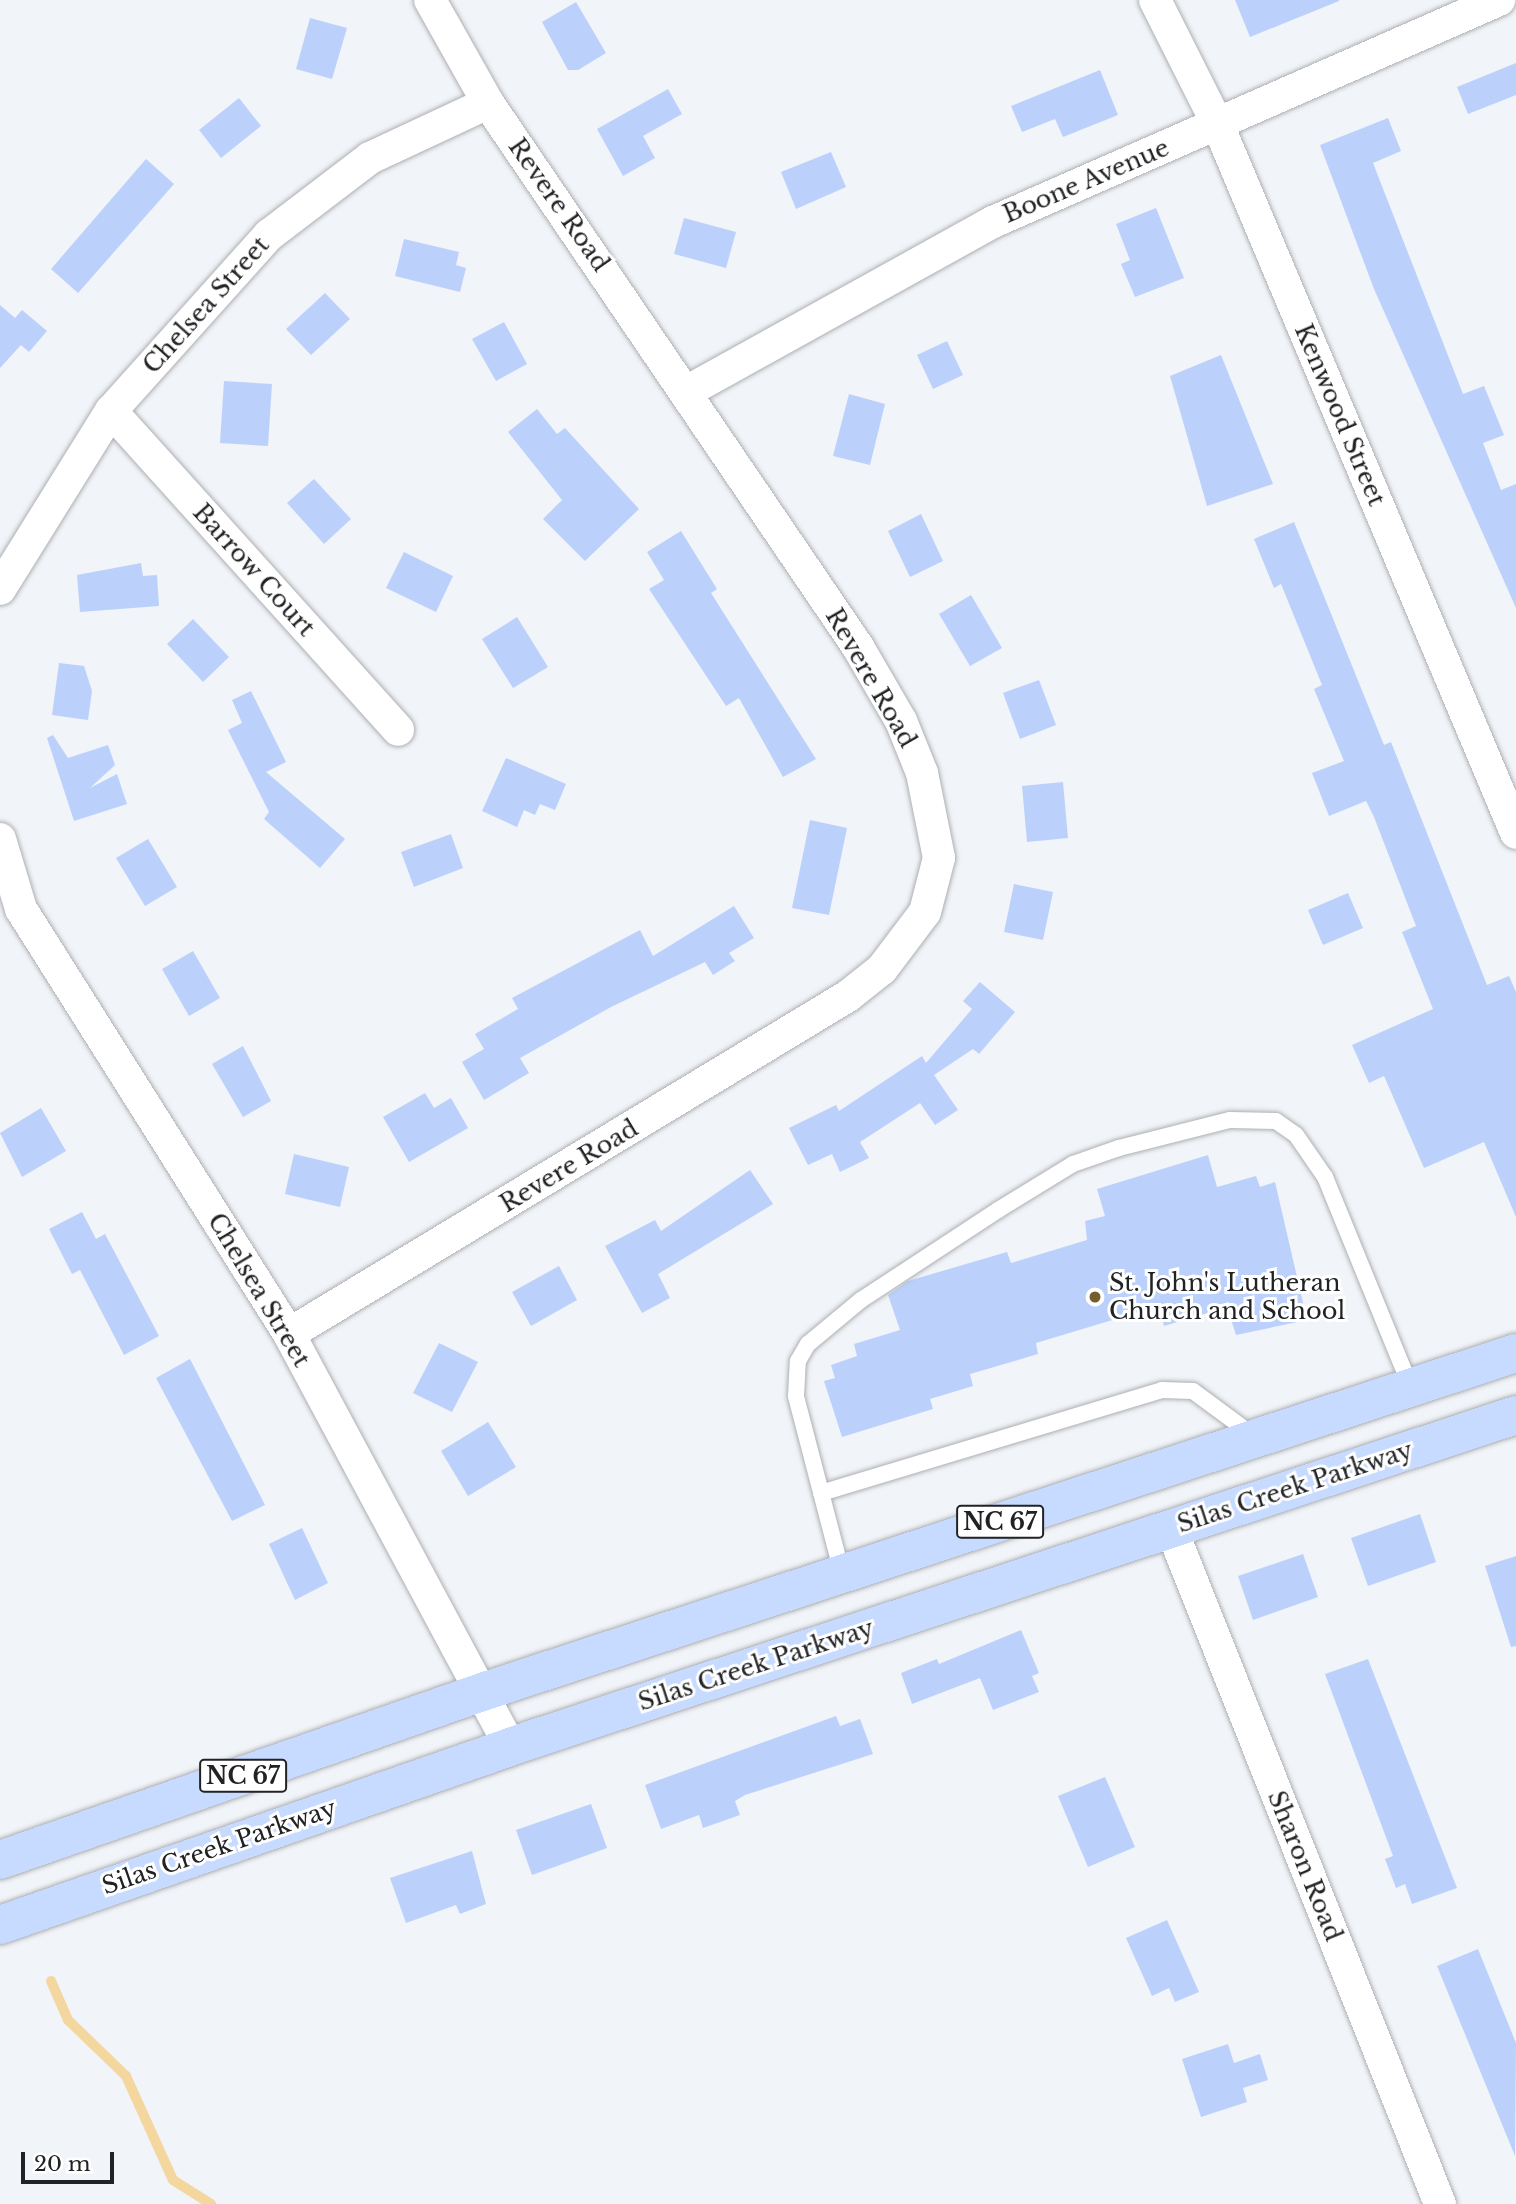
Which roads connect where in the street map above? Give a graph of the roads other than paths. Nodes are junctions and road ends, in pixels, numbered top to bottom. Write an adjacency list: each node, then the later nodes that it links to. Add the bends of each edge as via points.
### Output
1 (430, 0): 4 (street, Revere Road)
2 (1155, 0): 5 (street, Kenwood Street)
3 (1499, 0): 5 (street, Boone Avenue)
4 (488, 103): 6 (street, Revere Road); 7 (street, Chelsea Street, via 370,159 269,235)
5 (1218, 125): 6 (street, Boone Avenue, via 993,222); 10 (street, Kenwood Street)
6 (688, 391): 13 (street, Revere Road, via 901,720 937,829 935,885 925,912 882,969 848,996)
7 (111, 411): 8 (street, Chelsea Street); 9 (street, Barrow Court)
8 (0, 589)
9 (398, 730)
10 (1516, 833)
11 (0, 839): 12 (street, Chelsea Street)
12 (10, 912): 13 (street, Chelsea Street)
13 (289, 1334): 21 (street, Chelsea Street)
14 (1516, 1353): 15 (main road, NC 67)
15 (1411, 1388): 17 (main road, NC 67); 18 (lane, via 1325,1177 1296,1135 1276,1121 1230,1120 1073,1164 861,1300 808,1344 798,1362 796,1396)
16 (1516, 1415): 19 (main road, Silas Creek Parkway / NC 67)
17 (1258, 1439): 18 (lane, via 1193,1391 1162,1390); 20 (main road, NC 67)
18 (821, 1493): 20 (lane)
19 (1171, 1528): 22 (main road, Silas Creek Parkway / NC 67); 25 (street, Sharon Road)
20 (842, 1573): 21 (main road, NC 67)
21 (485, 1691): 22 (street, Chelsea Street); 23 (main road, NC 67)
22 (510, 1747): 24 (main road, Silas Creek Parkway / NC 67)
23 (0, 1860)
24 (0, 1925)
25 (1440, 2204)

